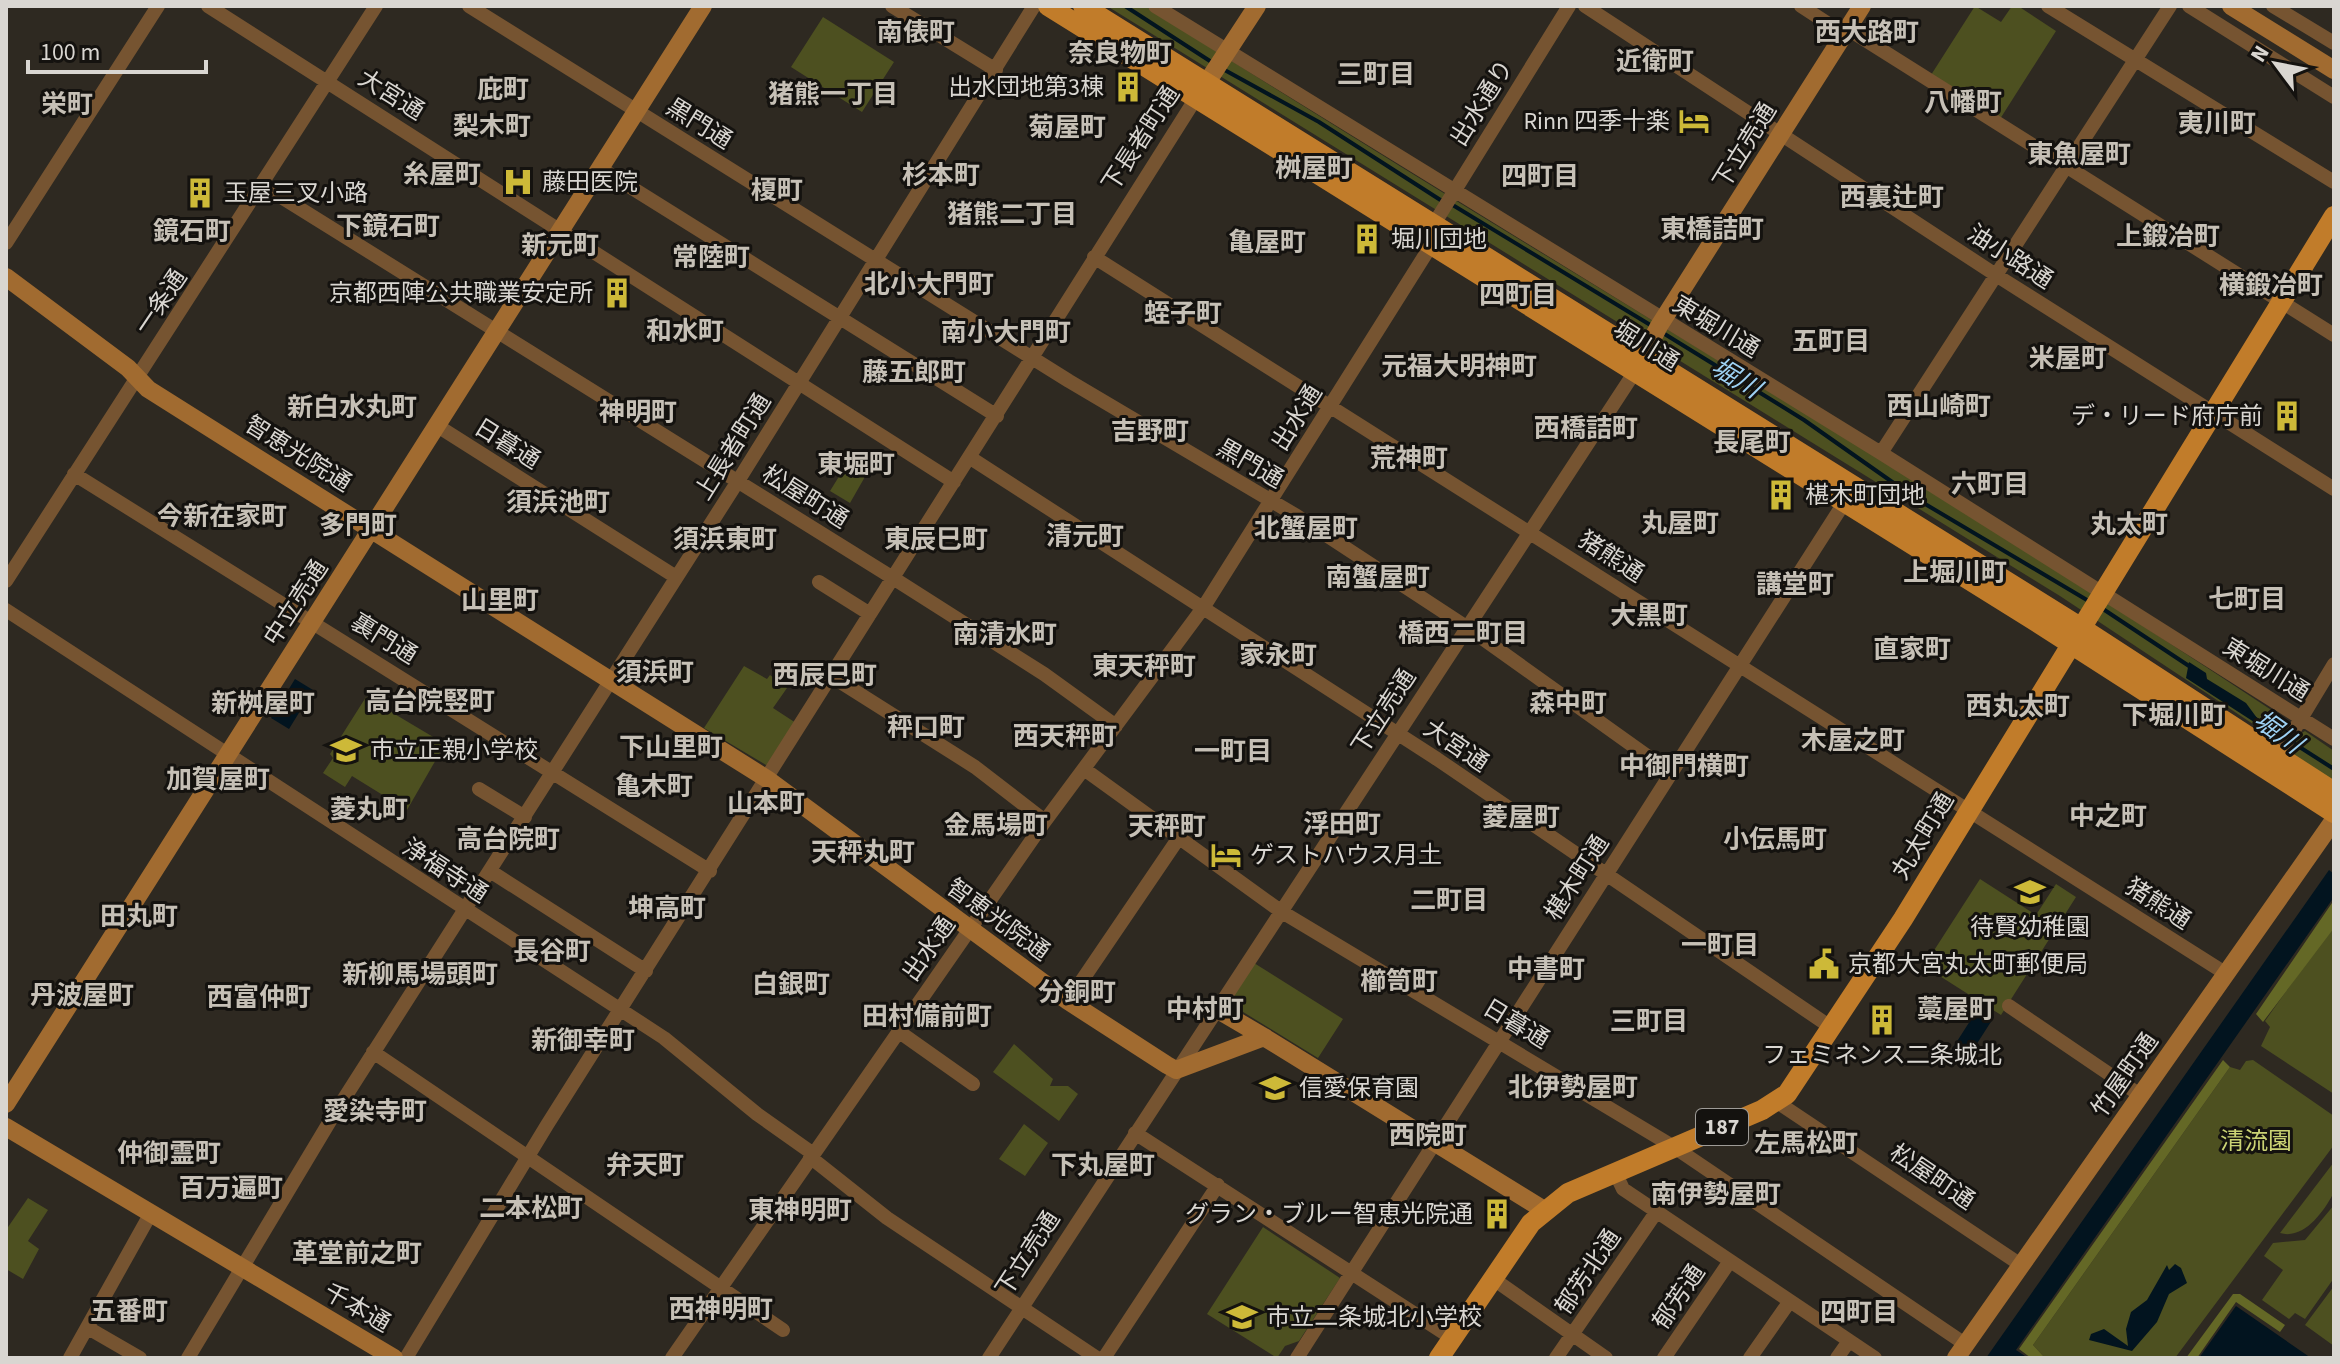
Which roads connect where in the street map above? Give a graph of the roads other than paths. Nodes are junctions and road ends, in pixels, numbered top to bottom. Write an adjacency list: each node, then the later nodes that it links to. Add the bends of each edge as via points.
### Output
1 (158, 6): 40 (street)
2 (376, 6): 27 (street, 一条通)
3 (469, 6): 30 (street, 黒門通)
4 (703, 6): 30 (street, 中立売通)
5 (892, 6): 26 (street)
6 (1034, 6): 26 (street, 上長者町通)
7 (1048, 6): 28 (main road, 堀川通)
8 (1083, 6): 28 (main road, 堀川通)
9 (1155, 6): 23 (street, 東堀川通)
10 (1257, 6): 23 (street, 下長者町通)
11 (1569, 6): 36 (street, 出水通り)
12 (1585, 6): 31 (street, 油小路通)
13 (1801, 6): 21 (street)
14 (1862, 6): 21 (street, 下立売通)
15 (2048, 6): 24 (street)
16 (2170, 6): 24 (street)
17 (2189, 6): 29 (street)
18 (2231, 6): 25 (street)
19 (2273, 6): 22 (street)
20 (217, 8): 27 (street, 大宮通)
21 (1846, 32): 31 (street, 下立売通); 32 (street)
22 (2332, 42): 25 (street)
23 (1227, 54): 28 (street, 下長者町通); 36 (street, 東堀川通)
24 (2135, 59): 32 (street); 34 (street)
25 (2326, 65)
26 (996, 70): 42 (street, 上長者町通)
27 (327, 81): 35 (street, 一条通); 39 (street, 大宮通)
28 (1206, 85): 38 (main road, 堀川通); 41 (street, 下長者町通)
29 (2334, 97)
30 (636, 111): 33 (street, 中立売通); 42 (street, 黒門通)
31 (1781, 134): 43 (street, 油小路通); 47 (street, 下立売通)
32 (2065, 167): 43 (street); 45 (street)
33 (600, 168): 39 (street, 中立売通); 46 (street)
34 (2334, 182)
35 (262, 185): 48 (street, 松屋町通); 52 (street, 一条通)
36 (1452, 193): 38 (street, 出水通り); 47 (street, 東堀川通)
37 (2334, 216): 45 (main road, 丸太町通 / 187)
38 (1435, 227): 50 (main road, 堀川通); 54 (street, 出水通)
39 (561, 229): 48 (street, 中立売通); 53 (street, 大宮通)
40 (6, 243)
41 (1094, 257): 51 (street, 下長者町通); 54 (street, 猪熊通)
42 (875, 259): 46 (street, 上長者町通); 51 (street, 黒門通)
43 (1994, 274): 55 (street, 油小路通); 58 (street)
44 (6, 277): 52 (street, 智恵光院通)
45 (2281, 303): 49 (street); 55 (main road, 丸太町通 / 187)
46 (841, 316): 53 (street, 上長者町通); 56 (street)
47 (1661, 323): 50 (street, 下立売通); 58 (street, 東堀川通)
48 (497, 329): 57 (street, 中立売通); 61 (street, 松屋町通)
49 (2334, 335)
50 (1643, 355): 65 (main road, 堀川通); 67 (street, 下立売通); 75 (main road, 堀川通)
51 (1034, 359): 56 (street, 下長者町通); 64 (street, 黒門通)
52 (136, 378): 60 (street, 一条通); 66 (street, 智恵光院通)
53 (799, 383): 61 (street, 上長者町通); 62 (street, 大宮通)
54 (1331, 404): 64 (street, 出水通); 67 (street, 猪熊通)
55 (2214, 413): 63 (street, 油小路通); 75 (main road, 丸太町通 / 187)
56 (997, 416): 59 (street, 下長者町通)
57 (436, 425): 66 (street, 中立売通); 68 (street, 日暮通)
58 (1881, 453): 75 (street, 東堀川通)
59 (969, 457): 62 (street, 下長者町通); 72 (street, 大宮通)
60 (74, 474): 70 (street, 一条通); 76 (street, 裏門通)
61 (738, 481): 68 (street, 上長者町通); 69 (street, 松屋町通)
62 (954, 482): 69 (street, 下長者町通)
63 (2334, 489)
64 (1272, 502): 72 (street, 出水通); 77 (street, 黒門通)
65 (1844, 503): 75 (main road, 堀川通); 79 (street, 椹木町通)
66 (371, 528): 76 (street, 中立売通); 81 (street, 智恵光院通)
67 (1531, 532): 77 (street, 下立売通); 79 (street, 猪熊通)
68 (676, 577): 81 (street, 上長者町通)
69 (893, 578): 74 (street, 下長者町通); 83 (street, 松屋町通)
70 (6, 581)
71 (819, 582): 74 (street)
72 (1203, 608): 83 (street, 出水通); 84 (street, 大宮通)
73 (6, 610): 87 (street, 浄福寺通)
74 (870, 614): 80 (street, 下長者町通)
75 (2088, 615): 82 (street, 東堀川通); 86 (main road, 堀川通); 94 (main road, 丸太町通 / 187); 95 (main road, 堀川通)
76 (314, 621): 87 (street, 中立売通); 89 (street, 裏門通)
77 (1468, 628): 84 (street, 下立売通); 90 (street, 黒門通)
78 (2334, 664): 82 (street)
79 (1741, 666): 90 (street, 椹木町通); 94 (street, 猪熊通)
80 (831, 676): 91 (street, 下長者町通); 98 (street, via 975,767)
81 (608, 680): 89 (street, 上長者町通); 91 (street, 智恵光院通)
82 (2299, 722): 85 (street, 東堀川通); 86 (street)
83 (1116, 726): 88 (street, 出水通)
84 (1399, 734): 102 (street, 大宮通); 104 (street, 下立売通)
85 (2334, 739)
86 (2282, 750): 93 (main road, 堀川通)
87 (226, 754): 103 (street, 浄福寺通); 121 (street, 中立売通)
88 (1084, 769): 98 (street, 出水通); 99 (street, 日暮通)
89 (552, 772): 96 (street, 上長者町通); 101 (street, 裏門通)
90 (1671, 773): 102 (street, 椹木町通)
91 (767, 779): 101 (street, 下長者町通); 105 (street, 智恵光院通)
92 (479, 789): 96 (street)
93 (2334, 792)
94 (1970, 810): 107 (street, 猪熊通); 112 (main road, 丸太町通 / 187)
95 (2334, 813)
96 (525, 817): 100 (street, 上長者町通)
97 (2334, 820): 107 (street, 竹屋町通)
98 (1045, 821): 105 (street, 出水通)
99 (1178, 839): 104 (street, 日暮通); 108 (street)
100 (490, 871): 103 (street, 上長者町通); 106 (street)
101 (710, 871): 106 (street, 下長者町通)
102 (1605, 874): 112 (street, 大宮通); 115 (street, 椹木町通)
103 (466, 910): 110 (street, 浄福寺通); 116 (street, 上長者町通)
104 (1282, 912): 111 (street, 下立売通); 115 (street, 日暮通)
105 (969, 929): 108 (street, 智恵光院通); 113 (street, 出水通)
106 (646, 971): 110 (street, 下長者町通)
107 (2225, 973): 119 (street, 竹屋町通)
108 (1068, 1001): 117 (street, 智恵光院通)
109 (2009, 1006): 119 (street)
110 (621, 1010): 126 (street, 浄福寺通); 127 (street, 下長者町通)
111 (1218, 1010): 114 (street); 117 (street, 下立売通)
112 (1832, 1028): 120 (main road, 丸太町通 / 187)
113 (898, 1031): 118 (street); 126 (street, 出水通)
114 (1264, 1037): 117 (street); 124 (street)
115 (1501, 1040): 124 (street, 椹木町通); 125 (street, 日暮通)
116 (373, 1052): 127 (street); 135 (street, 上長者町通)
117 (1176, 1070): 123 (street, 下立売通)
118 (973, 1084)
119 (2140, 1095): 134 (street, 竹屋町通)
120 (1777, 1102): 125 (main road, 丸太町通 / 187); 134 (street, 松屋町通)
121 (6, 1104)
122 (6, 1127): 132 (street, 千本通)
123 (1135, 1133): 129 (street); 140 (street, 下立売通)
124 (1435, 1142): 130 (street); 136 (street, 椹木町通)
125 (1674, 1147): 128 (main road, 丸太町通 / 187); 146 (street, 日暮通)
126 (811, 1155): 138 (street, 出水通); 140 (street, 浄福寺通, via 887,1218)
127 (528, 1158): 138 (street); 151 (street, 下長者町通)
128 (1615, 1172): 130 (main road, 丸太町通 / 187); 131 (street, via 1623,1189)
129 (1218, 1185): 136 (street); 155 (street)
130 (1544, 1210): 137 (main road, 丸太町通 / 187)
131 (1657, 1211): 133 (street); 143 (street, 郁芳北通)
132 (151, 1213): 135 (street, 千本通); 141 (street)
133 (1730, 1261): 139 (street); 160 (street, 郁芳通)
134 (2021, 1265): 146 (street, 竹屋町通)
135 (241, 1268): 149 (street, 上長者町通); 150 (street, 千本通)
136 (1353, 1273): 144 (street); 156 (street, 椹木町通)
137 (1492, 1278): 143 (street); 144 (main road, 丸太町通 / 187)
138 (721, 1287): 142 (street); 152 (street, 出水通)
139 (1790, 1301): 145 (street); 161 (street)
140 (1021, 1309): 153 (street, 下立売通); 154 (street, 浄福寺通)
141 (88, 1328): 147 (street); 148 (street)
142 (783, 1330)
143 (1572, 1334): 158 (street, 郁芳北通); 159 (street)
144 (1452, 1338): 157 (main road, 丸太町通 / 187)
145 (1849, 1341): 162 (street); 163 (street)
146 (1961, 1351)
147 (70, 1358)
148 (140, 1358)
149 (188, 1358)
150 (394, 1358)
151 (406, 1358)
152 (672, 1358)
153 (989, 1358)
154 (1097, 1358)
155 (1104, 1358)
156 (1297, 1358)
157 (1439, 1358)
158 (1556, 1358)
159 (1606, 1358)
160 (1664, 1358)
161 (1750, 1358)
162 (1837, 1358)
163 (1875, 1358)

